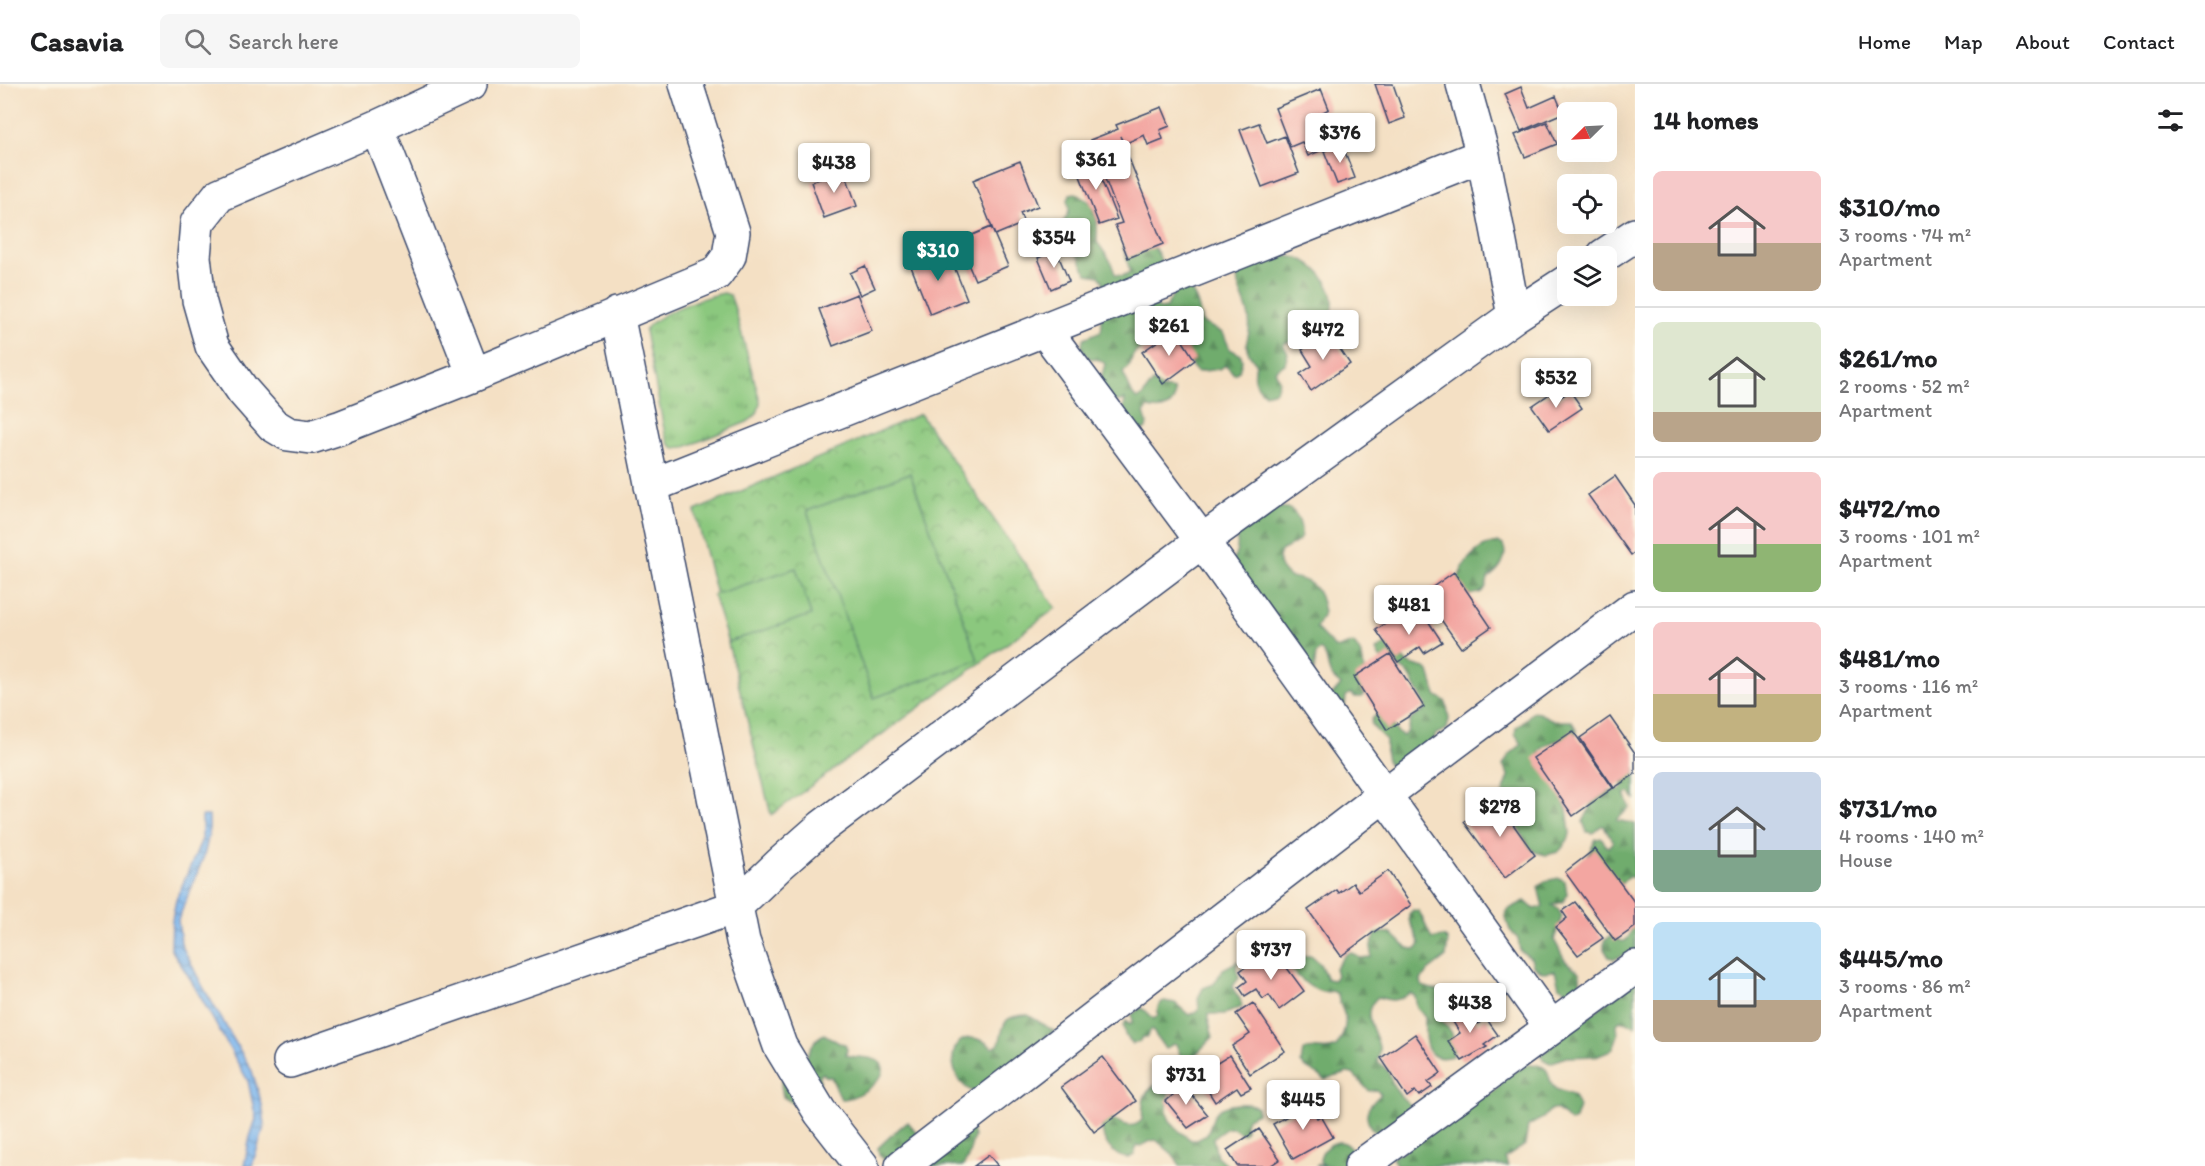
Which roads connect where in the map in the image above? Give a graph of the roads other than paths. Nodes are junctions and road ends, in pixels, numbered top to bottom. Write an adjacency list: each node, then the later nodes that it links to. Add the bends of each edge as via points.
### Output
1 (470, 84): 4 (street)
2 (686, 84): 9 (street, via 733,232 729,256 716,274)
3 (1464, 84): 5 (street)
4 (377, 127): 12 (street); 12 (street, via 219,195 197,223 194,257 199,300 212,346 273,425 288,434 311,437)
5 (1483, 155): 10 (street); 11 (street)
6 (1635, 235): 7 (street)
7 (1617, 247)
8 (1557, 287): 10 (street)
9 (617, 314): 12 (street); 13 (street)
10 (1514, 316): 14 (street)
11 (1044, 329): 13 (street); 14 (street)
12 (474, 375)
13 (651, 486): 17 (street)
14 (1202, 541): 16 (street); 17 (street, via 822,827)
15 (1635, 607): 16 (street)
16 (1383, 796): 19 (street); 22 (street)
17 (735, 907): 20 (street); 21 (street, via 780,1046 820,1112)
18 (1635, 967): 19 (street)
19 (1551, 1027): 23 (street)
20 (290, 1061)
21 (862, 1166)
22 (902, 1166)
23 (1361, 1166)

